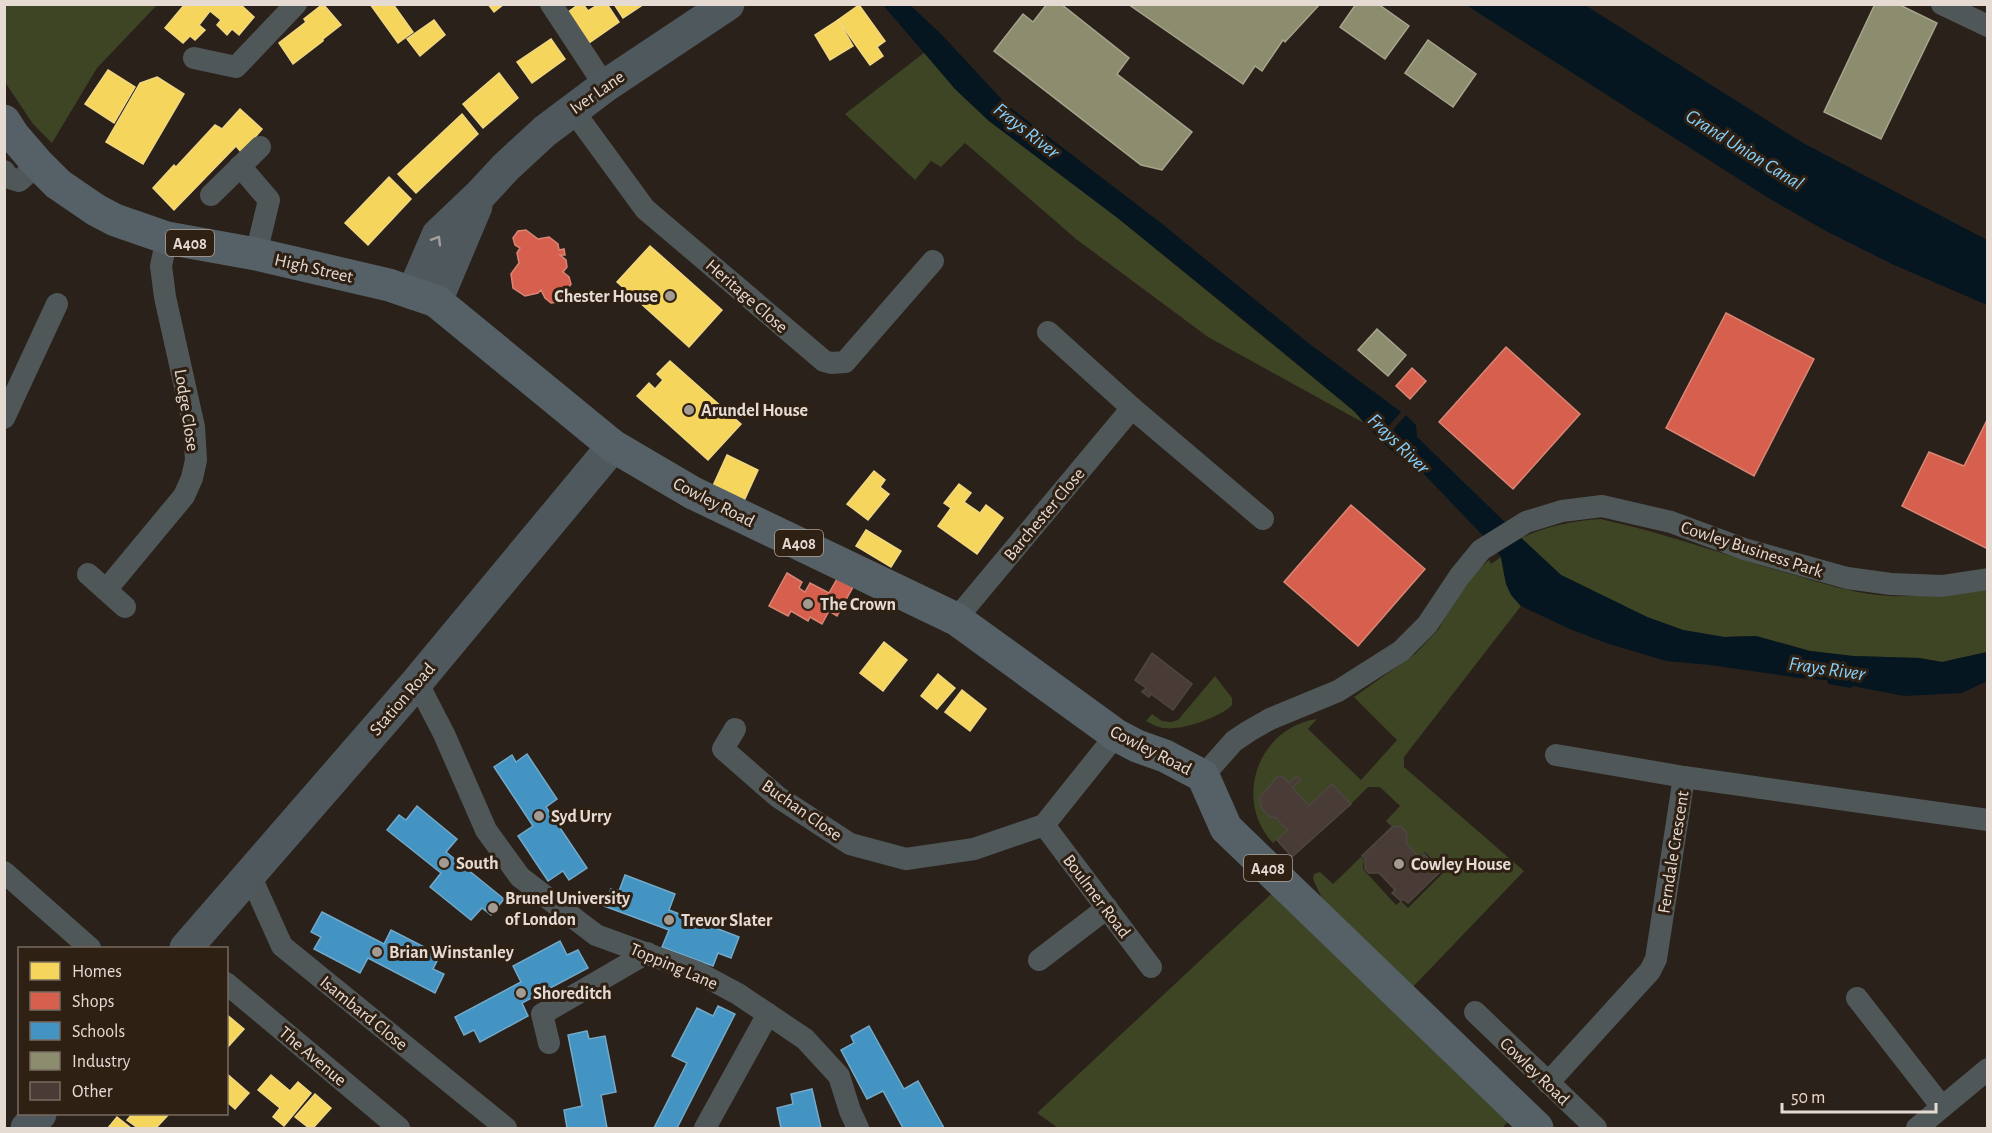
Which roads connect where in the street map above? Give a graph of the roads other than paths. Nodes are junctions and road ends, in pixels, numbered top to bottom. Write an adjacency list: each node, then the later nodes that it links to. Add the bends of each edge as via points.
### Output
1 (296, 4): 6 (street, via 236,67)
2 (551, 4): 7 (street)
3 (728, 4): 7 (street, Iver Lane)
4 (1942, 4): 5 (street)
5 (1988, 26)
6 (194, 58)
7 (605, 86): 8 (street, Iver Lane)
8 (572, 109): 17 (street, Heritage Close, via 645,209 824,361 845,362); 18 (street, Iver Lane, via 438,235)
9 (4, 121): 11 (main road, High Street / A408)
10 (260, 147): 12 (street)
11 (38, 164): 13 (street, via 19,181 9,178); 15 (main road, High Street / A408, via 58,184 96,210)
12 (240, 166): 14 (street); 16 (street, via 269,200)
13 (4, 171)
14 (211, 195)
15 (167, 238): 16 (main road, High Street / A408); 27 (street, Lodge Close, via 161,266 165,297 194,427 196,460 184,496)
16 (256, 254): 18 (main road, High Street / A408)
17 (933, 261)
18 (425, 297): 23 (main road, High Street / A408)
19 (57, 304): 22 (street)
20 (1048, 332): 21 (street)
21 (1132, 408): 24 (street); 29 (street, Barchester Close)
22 (4, 418)
23 (613, 446): 29 (main road, Cowley Road / A408, via 693,493); 30 (street, Station Road)
24 (1263, 519)
25 (88, 574): 27 (street)
26 (1988, 579): 34 (street, Cowley Business Park, via 1942,586 1847,578 1744,549 1671,522 1602,506 1562,511 1520,525 1481,550 1427,625 1401,651 1338,691 1249,731 1234,741)
27 (106, 590): 28 (street)
28 (125, 606)
29 (956, 620): 32 (main road, Cowley Road / A408)
30 (417, 682): 39 (street, Station Road); 43 (street, Topping Lane, via 486,830 520,877 596,935)
31 (735, 729): 37 (street, Buchan Close, via 723,749 778,797 850,844 906,859 974,849)
32 (1116, 735): 34 (main road, Cowley Road / A408); 37 (street)
33 (1556, 755): 35 (street)
34 (1203, 777): 53 (main road, Cowley Road / A408, via 1226,828)
35 (1684, 777): 36 (street, Ferndale Crescent); 54 (street, Ferndale Crescent, via 1656,959)
36 (1988, 820)
37 (1044, 825): 40 (street, Boulmer Road)
38 (4, 873): 41 (street)
39 (249, 875): 42 (street, Station Road); 59 (street, Isambard Close, via 282,946)
40 (1107, 908): 44 (street); 45 (street, Boulmer Road)
41 (89, 947)
42 (187, 947)
43 (647, 953): 49 (street, Topping Lane, via 697,972); 50 (street, via 542,1014)
44 (1039, 960)
45 (1151, 967)
46 (228, 985): 58 (street, The Avenue)
47 (1857, 998): 55 (street)
48 (1475, 1012): 51 (street, Cowley Road)
49 (768, 1014): 60 (street); 61 (street, Topping Lane, via 805,1039 839,1077)
50 (549, 1043)
51 (1509, 1047): 53 (street); 54 (street, Cowley Road)
52 (1988, 1069): 55 (street)
53 (1483, 1077): 62 (main road, Cowley Road / A408)
54 (1548, 1083): 63 (street, Cowley Road)
55 (1942, 1107): 64 (street)
56 (38, 1115): 57 (street)
57 (27, 1128)
58 (399, 1128)
59 (506, 1128)
60 (705, 1128)
61 (858, 1128)
62 (1537, 1128)
63 (1596, 1128)
64 (1917, 1128)

